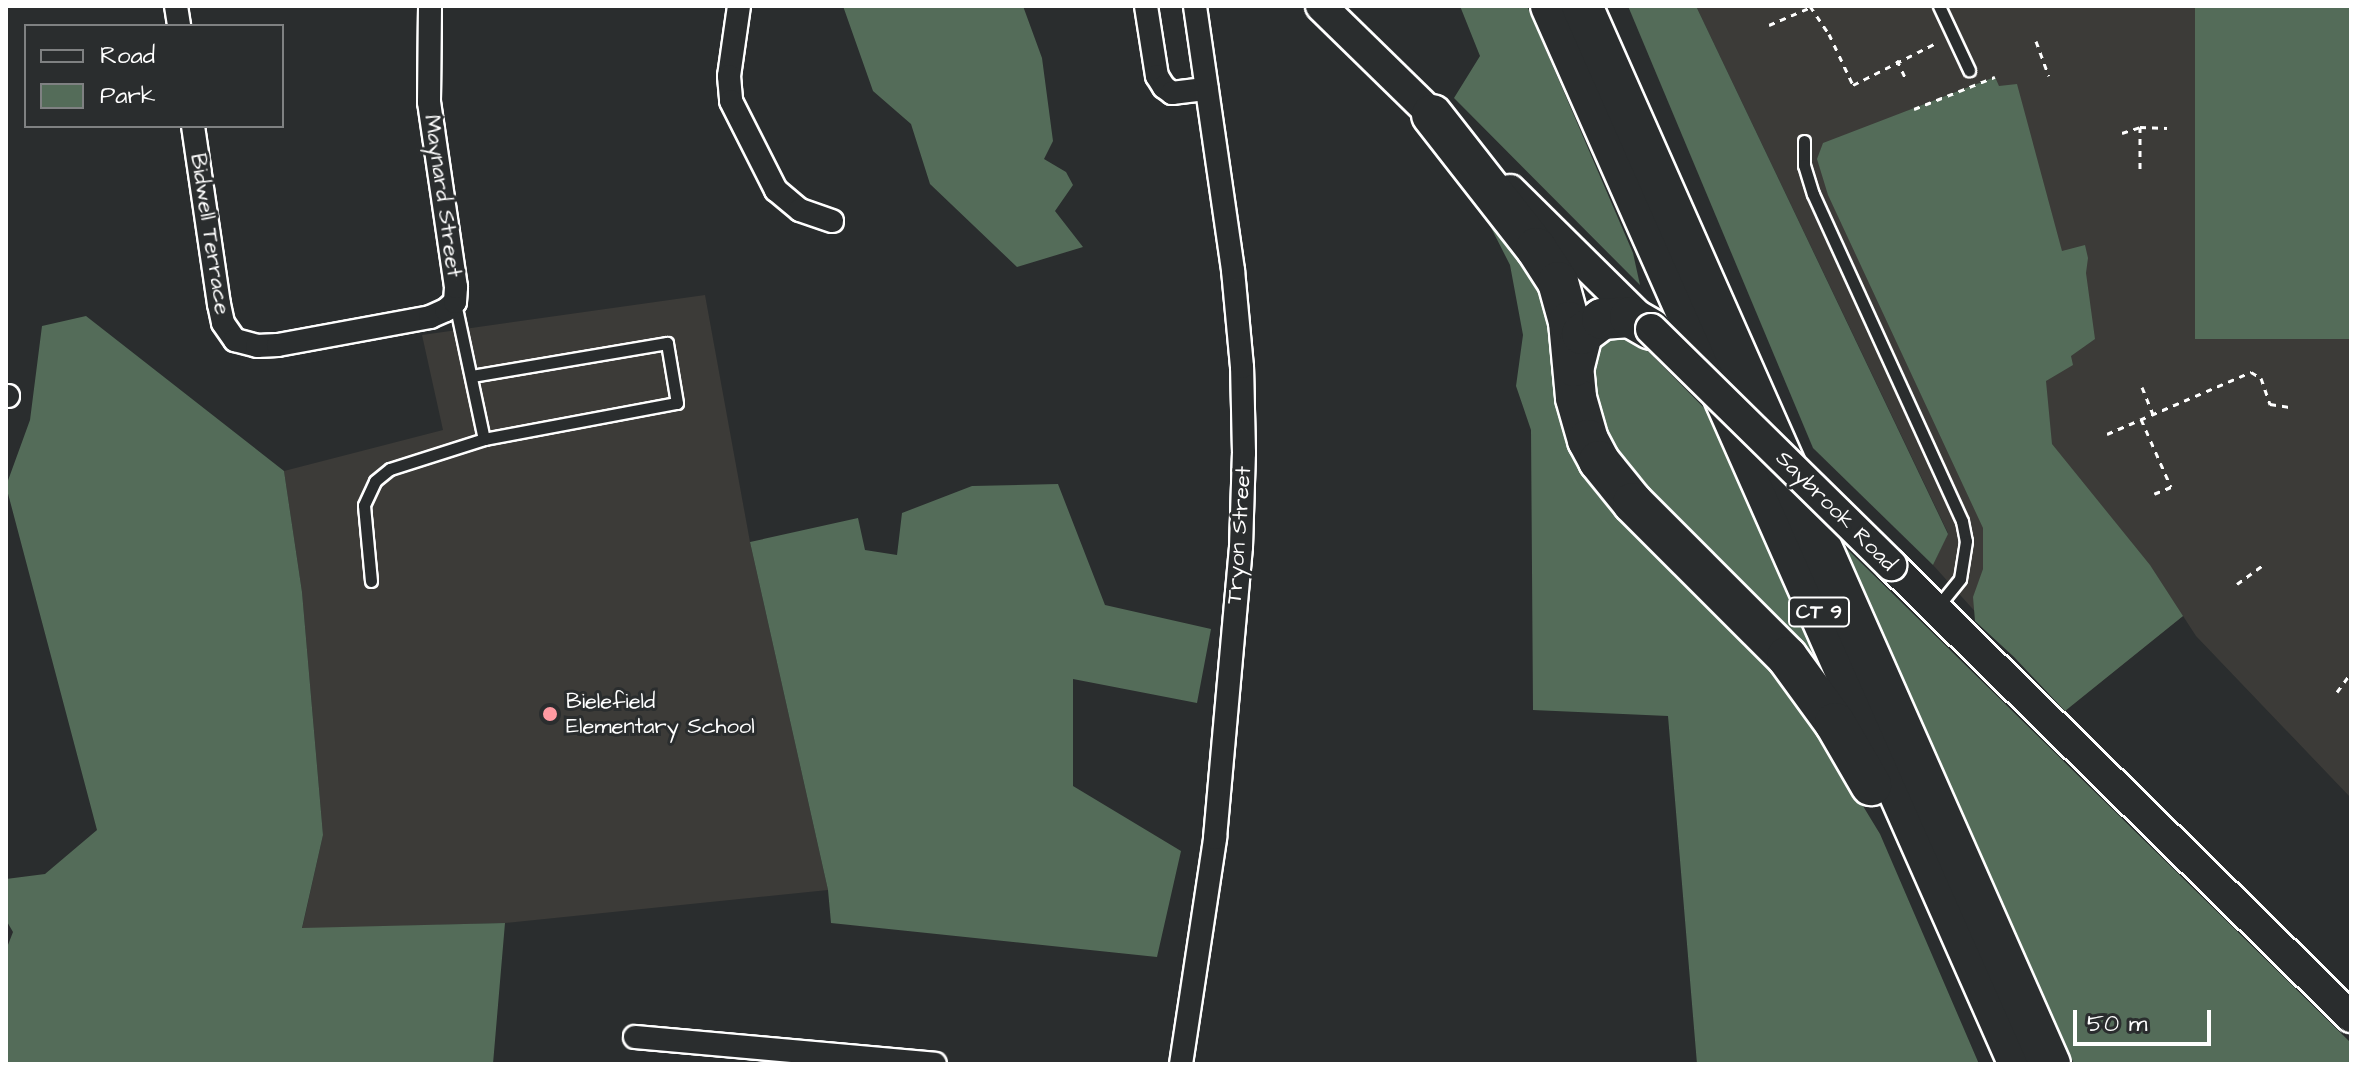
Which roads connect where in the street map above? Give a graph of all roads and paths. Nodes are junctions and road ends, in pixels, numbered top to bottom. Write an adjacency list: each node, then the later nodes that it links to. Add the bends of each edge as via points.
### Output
1 (430, 6): 28 (street, Maynard Street, via 429,102)
2 (739, 6): 27 (street, via 729,76 731,101 776,190 800,210)
3 (1146, 6): 18 (street, via 1157,76 1164,87 1172,93)
4 (1195, 6): 18 (street, Tryon Street)
5 (1321, 6): 20 (main road, Saybrook Road)
6 (1551, 6): 50 (highway, CT 9)
7 (1582, 6): 51 (highway, CT 9)
8 (1939, 6): 14 (lane)
9 (1810, 7): 10 (path); 13 (path, via 1853,85)
10 (1769, 25)
11 (1933, 31): 13 (path, via 1939,44)
12 (2036, 41): 15 (path)
13 (1898, 62): 17 (path)
14 (1969, 70)
15 (2049, 76)
16 (1995, 77): 19 (path)
17 (1907, 81)
18 (1207, 89): 49 (street, Tryon Street, via 1233,270 1244,453 1241,547 1215,838)
19 (1914, 109)
20 (1432, 115): 29 (main road, Saybrook Road); 31 (highway, via 1558,282 1569,322)
21 (2140, 127): 23 (path); 24 (path); 26 (path)
22 (193, 128): 30 (street, Bidwell Terrace, via 219,304 223,323)
23 (2167, 128)
24 (2122, 133)
25 (1804, 141): 43 (lane, via 1804,165 1813,194 1962,521 1966,541 1960,579)
26 (2140, 171)
27 (832, 221)
28 (455, 302): 30 (street, Maynard Street, via 430,317 278,345); 32 (lane)
29 (1651, 329): 31 (highway, via 1617,316 1590,326 1577,345); 43 (main road, Saybrook Road, bridge)
30 (235, 340)
31 (1574, 375): 50 (highway, via 1588,440 1615,483 1761,627 1835,723)
32 (472, 376): 38 (lane); 38 (lane, via 667,343 677,403)
33 (2142, 387): 35 (path)
34 (2289, 407): 35 (path, via 2270,404 2261,378 2251,372)
35 (2153, 414): 36 (path)
36 (2141, 419): 37 (path); 39 (path, via 2171,487)
37 (2107, 434)
38 (484, 439): 41 (lane, via 390,469 375,481 363,514)
39 (2154, 494)
40 (2262, 566): 42 (path)
41 (371, 581)
42 (2237, 584)
43 (1936, 609): 46 (main road, Saybrook Road)
44 (2351, 673): 45 (path)
45 (2337, 692)
46 (2351, 1017)
47 (635, 1037): 48 (street)
48 (935, 1064)
49 (1181, 1064)
50 (2016, 1064)
51 (2050, 1064)

